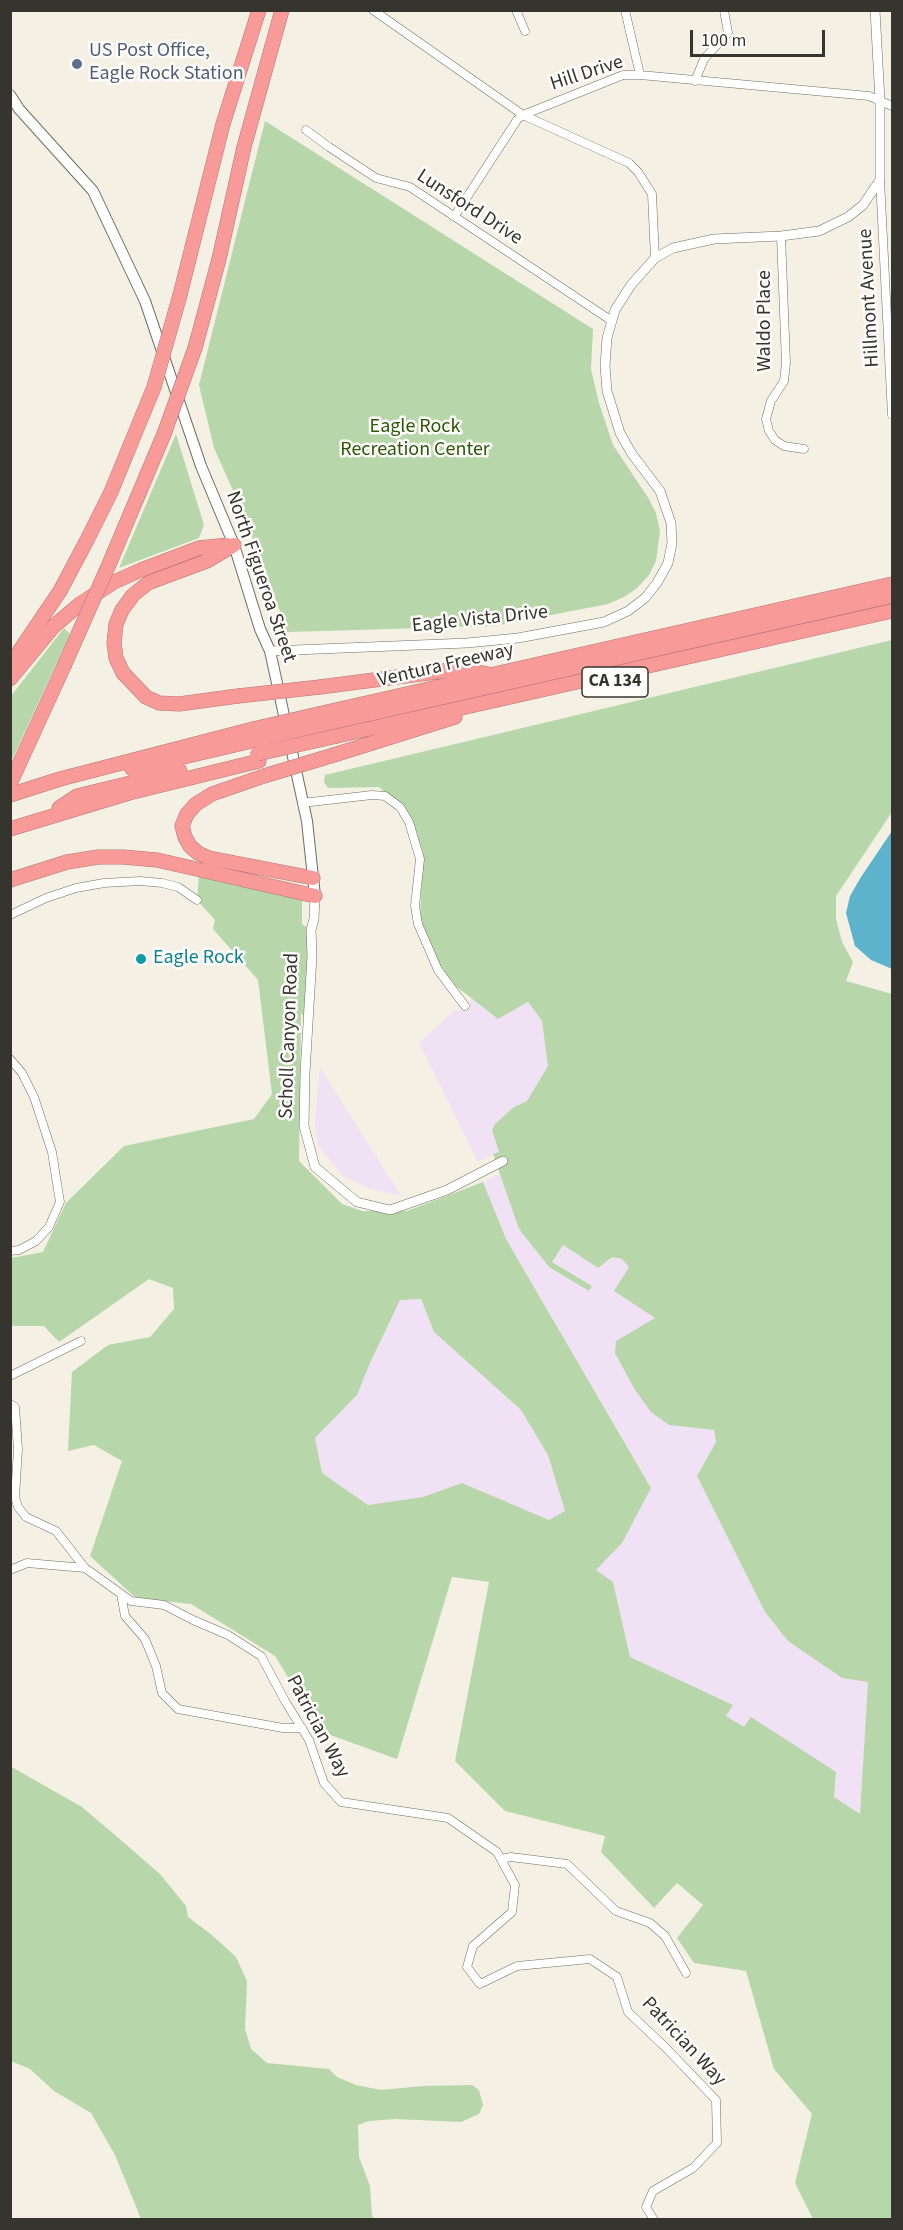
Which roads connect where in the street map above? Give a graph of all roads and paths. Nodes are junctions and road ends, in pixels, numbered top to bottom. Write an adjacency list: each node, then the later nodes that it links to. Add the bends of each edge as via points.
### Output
1 (259, 10): 29 (highway, bridge, via 223,124 153,387 97,521 60,591)
2 (282, 10): 34 (highway, bridge, via 195,348 110,562)
3 (373, 10): 14 (street)
4 (516, 10): 8 (street)
5 (625, 10): 9 (street)
6 (724, 10): 10 (street, via 728,33 704,59)
7 (875, 10): 12 (street)
8 (525, 32)
9 (640, 75): 10 (street, Hill Drive); 14 (street, Hill Drive, via 622,75)
10 (695, 81): 12 (street, Hill Drive, via 869,96)
11 (10, 95): 23 (main road, North Figueroa Street, via 93,191 145,301 201,466)
12 (880, 101): 13 (street, Hill Drive); 16 (street)
13 (892, 106)
14 (524, 115): 17 (street, Hill Drive); 19 (street, via 629,163 638,172 652,194)
15 (306, 130): 17 (street, Lunsford Drive, via 376,178 405,184)
16 (879, 180): 18 (street, Eagle Vista Drive, via 863,205 848,217 819,231); 21 (street, Hillmont Avenue)
17 (454, 218): 20 (street, Lunsford Drive)
18 (782, 236): 19 (street, Eagle Vista Drive, via 714,239 673,249); 22 (street, Waldo Place, via 786,363 784,381 771,401 766,419 776,440 784,446)
19 (655, 258): 20 (street, Eagle Vista Drive, via 631,285)
20 (612, 321): 28 (street, Eagle Vista Drive, via 605,366 612,409 632,454 660,491 671,523 668,562 645,598 604,622 518,639)
21 (892, 415)
22 (804, 449)
23 (234, 545): 28 (main road, North Figueroa Street); 30 (highway, bridge, via 207,561 148,583 122,610 116,624 116,658 123,673 147,697 159,703 179,704 459,669); 31 (highway, via 198,548 114,582 54,626)
24 (892, 584): 30 (highway, Ventura Freeway / CA 134)
25 (892, 596): 32 (highway)
26 (892, 611): 33 (highway)
27 (892, 620): 33 (highway, CA 134)
28 (270, 651): 36 (main road, North Figueroa Street)
29 (10, 665)
30 (492, 675): 32 (highway, Ventura Freeway / CA 134)
31 (10, 679)
32 (328, 718): 35 (highway, Ventura Freeway / CA 134, bridge, via 60,779)
33 (337, 745): 37 (highway, via 258,758); 38 (highway, bridge, via 212,794 196,804 182,826 190,846 209,858)
34 (10, 784)
35 (10, 795)
36 (302, 803): 38 (main road, Scholl Canyon Road); 43 (street, via 372,795 385,796 400,807 409,822 420,859 415,906 418,924 438,970)
37 (10, 829)
38 (313, 878): 40 (main road, Scholl Canyon Road)
39 (10, 880): 40 (highway, via 67,862 123,857 156,860)
40 (315, 896): 45 (street, Scholl Canyon Road, via 304,1126 315,1167 357,1202 390,1210 447,1190)
41 (197, 900): 42 (street, via 178,887 162,883 104,883 46,898)
42 (10, 915)
43 (465, 1006)
44 (10, 1059): 46 (street, via 22,1073 33,1097 52,1152 60,1202 49,1227 36,1241)
45 (503, 1161)
46 (10, 1251)
47 (81, 1341): 48 (street)
48 (10, 1376)
49 (10, 1404): 50 (street, Patrician Way, via 15,1407 18,1507 26,1517 56,1532)
50 (85, 1568): 51 (street, via 27,1563); 52 (street, Patrician Way)
51 (10, 1570)
52 (120, 1594): 53 (street, Patrician Way, via 131,1601 165,1605 228,1635 261,1656); 53 (street, via 125,1616 145,1639 162,1693 178,1709)
53 (302, 1728): 54 (street, Patrician Way, via 324,1783 341,1802 448,1818 497,1852)
54 (501, 1859): 55 (street, via 567,1864 615,1911 650,1923 665,1936); 56 (street, Patrician Way, via 515,1885 512,1912 473,1946 467,1967 480,1984 517,1966 590,1959 616,1977 628,2012 716,2100 717,2143 693,2168 653,2191 646,2207)
55 (686, 1973)
56 (654, 2220)

